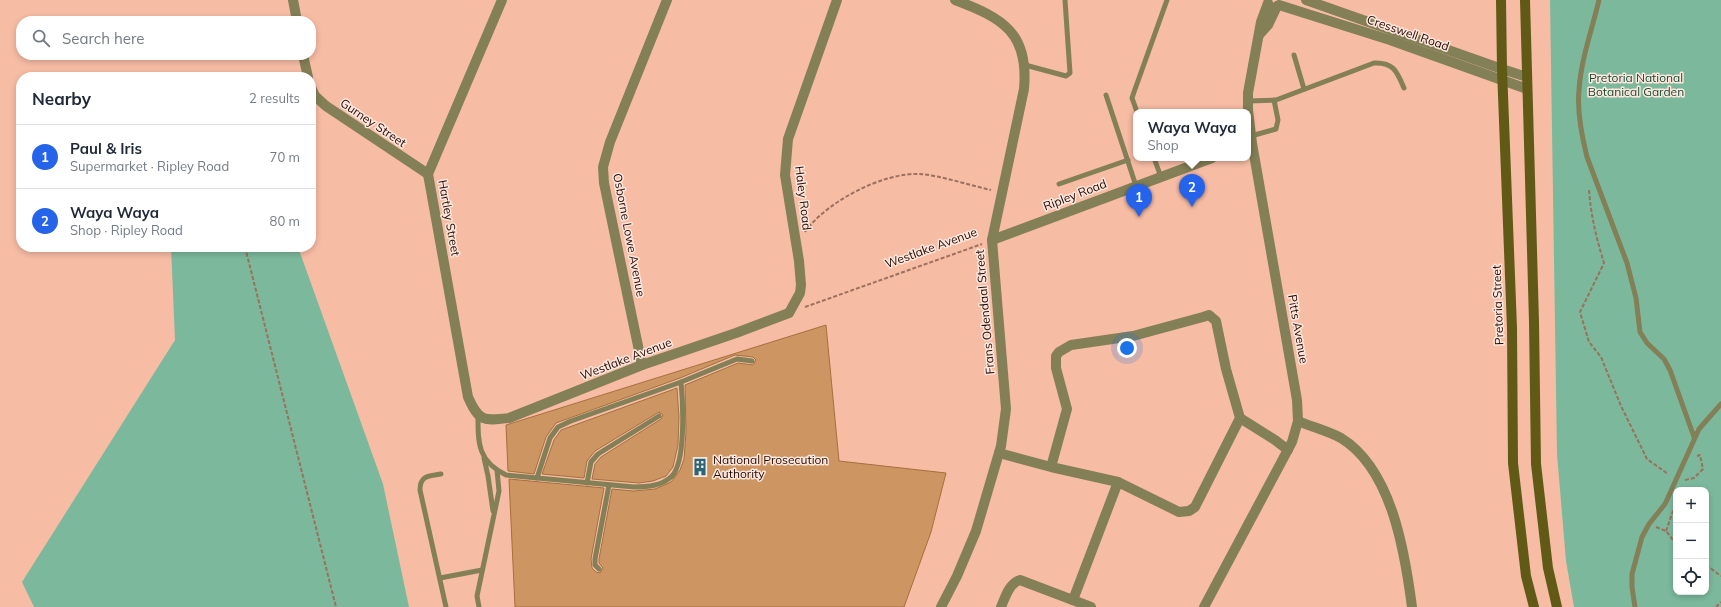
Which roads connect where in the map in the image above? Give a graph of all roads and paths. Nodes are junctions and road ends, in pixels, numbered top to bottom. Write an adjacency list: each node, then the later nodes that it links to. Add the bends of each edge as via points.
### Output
1 (293, 0): 13 (street)
2 (502, 0): 35 (street, Hartley Street)
3 (667, 0): 46 (street, Osborne Lowe Avenue, via 615,129 603,167 604,183)
4 (837, 0): 42 (street, Haley Road, via 788,139 786,175)
5 (955, 0): 16 (street, Frans Odendaal Street, via 990,14 1009,29 1020,47)
6 (1064, 0): 16 (lane, via 1070,73 1066,76)
7 (1166, 0): 28 (lane, via 1132,98)
8 (1306, 0): 17 (street, Cresswell Road)
9 (1501, 0): 17 (main road, Pretoria Street)
10 (1525, 0): 19 (main road)
11 (1599, 0): 53 (lane, via 1582,64 1578,91 1583,140 1627,263 1636,298 1640,332 1647,343 1664,359 1670,370)
12 (1272, 2): 20 (street, Cresswell Road); 27 (street, Pitts Avenue, via 1268,25 1259,35)
13 (296, 16)
14 (1294, 55): 22 (lane)
15 (304, 60): 18 (street)
16 (1025, 66): 40 (street, Frans Odendaal Street, via 1024,89)
17 (1502, 69): 19 (street, Cresswell Road); 20 (main road, Pretoria Street)
18 (307, 72)
19 (1527, 77): 23 (main road)
20 (1502, 80): 23 (street, Cresswell Road); 86 (main road, Pretoria Street, via 1512,328 1513,463 1526,576)
21 (1404, 88): 22 (lane, via 1394,68 1382,62)
22 (1304, 89): 26 (lane)
23 (1527, 89): 87 (main road, via 1536,464 1548,568)
24 (1106, 96): 32 (lane)
25 (316, 97): 35 (street, Gurney Street)
26 (1274, 100): 27 (lane); 30 (lane, via 1278,120 1276,129)
27 (1248, 101): 29 (street, Pitts Avenue)
28 (1136, 109)
29 (1248, 109)
30 (1251, 141)
31 (1251, 147): 52 (street, Pitts Avenue, via 1297,400)
32 (1128, 160): 37 (lane); 38 (lane)
33 (1155, 161): 36 (lane)
34 (1204, 161): 36 (street, Ripley Road)
35 (428, 174): 49 (street, Hartley Street, via 464,379 468,397)
36 (1161, 177): 38 (street, Ripley Road)
37 (1059, 184)
38 (1136, 186): 41 (street, Ripley Road)
39 (1589, 188): 62 (path, via 1595,236 1604,263 1580,312 1589,342 1602,357 1620,406 1647,459)
40 (1002, 193): 41 (street, Frans Odendaal Street); 42 (path, via 920,174 893,177 835,203 815,219)
41 (992, 240): 44 (path, Westlake Avenue); 55 (street, Frans Odendaal Street, via 1006,409)
42 (796, 244): 44 (street, Haley Road, via 801,285)
43 (246, 252): 78 (path)
44 (789, 313): 46 (street, Westlake Avenue)
45 (752, 361): 47 (lane, via 737,359)
46 (642, 365): 49 (street, Westlake Avenue, via 509,418 489,420)
47 (681, 382): 61 (lane, via 558,427 550,438); 65 (lane, via 683,431 677,465 672,477 647,487)
48 (1721, 404): 53 (lane, via 1704,421)
49 (478, 416): 56 (lane, via 478,442)
50 (659, 416): 64 (lane, via 598,454 591,462)
51 (1240, 418): 54 (street); 58 (street, via 1216,321 1209,315 1133,336 1071,345 1063,348 1056,356 1056,368 1068,409); 63 (street, via 1195,506 1189,511 1179,512)
52 (1298, 421): 54 (street, Pitts Avenue); 85 (street, via 1340,438 1358,452 1374,470 1398,534 1408,573)
53 (1694, 437): 62 (lane)
54 (1288, 450): 84 (street, Pitts Avenue)
55 (999, 453): 58 (street); 81 (street, Frans Odendaal Street, via 976,531)
56 (483, 456): 59 (lane); 67 (lane)
57 (1693, 458): 62 (path, via 1700,455 1703,469 1694,478)
58 (1051, 468): 63 (street)
59 (497, 470): 61 (lane, via 506,474); 67 (lane, via 499,491)
60 (441, 474): 75 (lane, via 424,478 420,482)
61 (537, 478): 64 (lane)
62 (1676, 480): 68 (lane, via 1665,504)
63 (1118, 482): 76 (street)
64 (587, 483): 65 (lane)
65 (609, 485): 72 (lane, via 595,559 595,565)
66 (1673, 509): 69 (path)
67 (493, 514): 73 (lane)
68 (1649, 524): 69 (path); 88 (lane, via 1634,564 1632,587)
69 (1666, 531): 70 (path)
70 (1673, 540)
71 (1709, 567): 74 (path)
72 (599, 569)
73 (482, 570): 75 (lane); 80 (lane, via 477,596)
74 (1721, 576)
75 (440, 578): 79 (lane)
76 (1073, 600): 82 (street, via 1020,580 1010,588); 83 (street)
77 (1721, 602): 89 (path)
78 (336, 607)
79 (446, 607)
80 (479, 607)
81 (941, 607)
82 (1001, 607)
83 (1091, 607)
84 (1204, 607)
85 (1412, 607)
86 (1534, 607)
87 (1557, 607)
88 (1635, 607)
89 (1716, 607)

